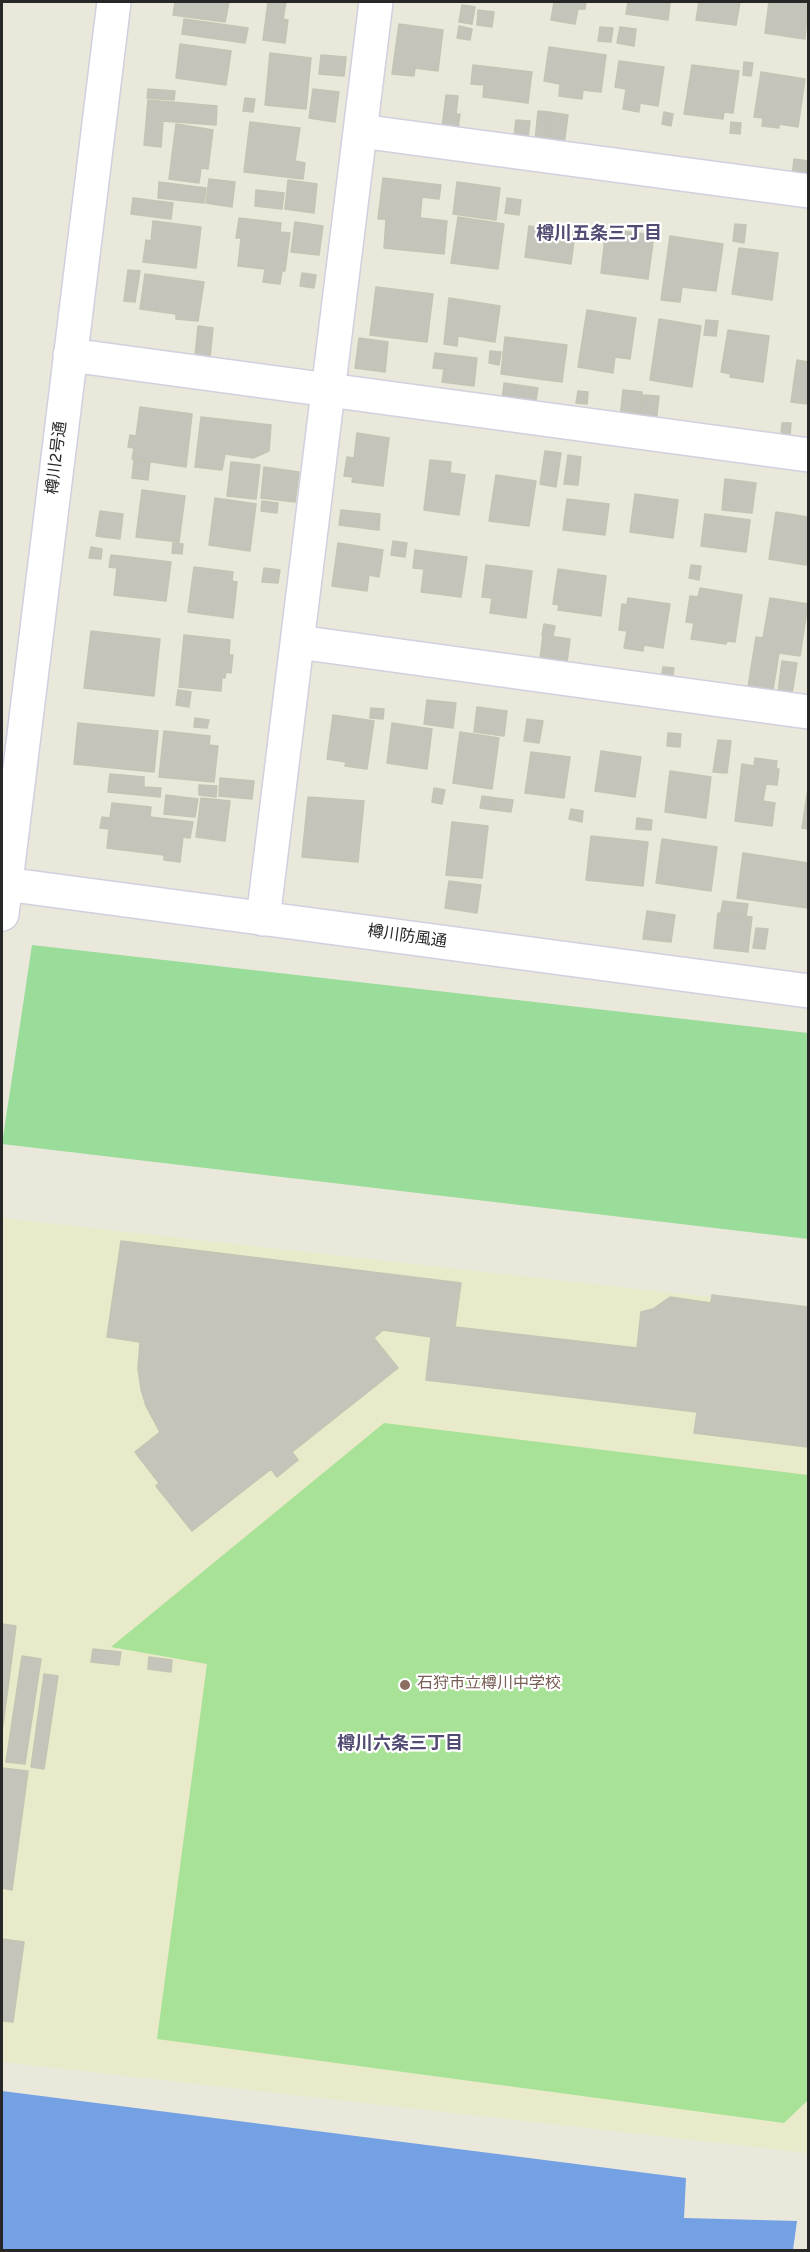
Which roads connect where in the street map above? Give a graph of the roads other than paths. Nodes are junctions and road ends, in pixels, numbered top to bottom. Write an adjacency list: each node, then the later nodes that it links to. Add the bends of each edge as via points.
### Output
1 (114, 2): 5 (street, 樽川2号通)
2 (376, 2): 3 (street)
3 (360, 131): 4 (street); 6 (street)
4 (808, 192)
5 (70, 355): 6 (street); 10 (street, 樽川2号通)
6 (329, 390): 7 (street); 8 (street)
7 (808, 455)
8 (298, 642): 9 (street); 11 (street)
9 (808, 712)
10 (3, 899): 11 (street, 樽川防風通)
11 (263, 919): 12 (street, 樽川防風通)
12 (808, 991)

